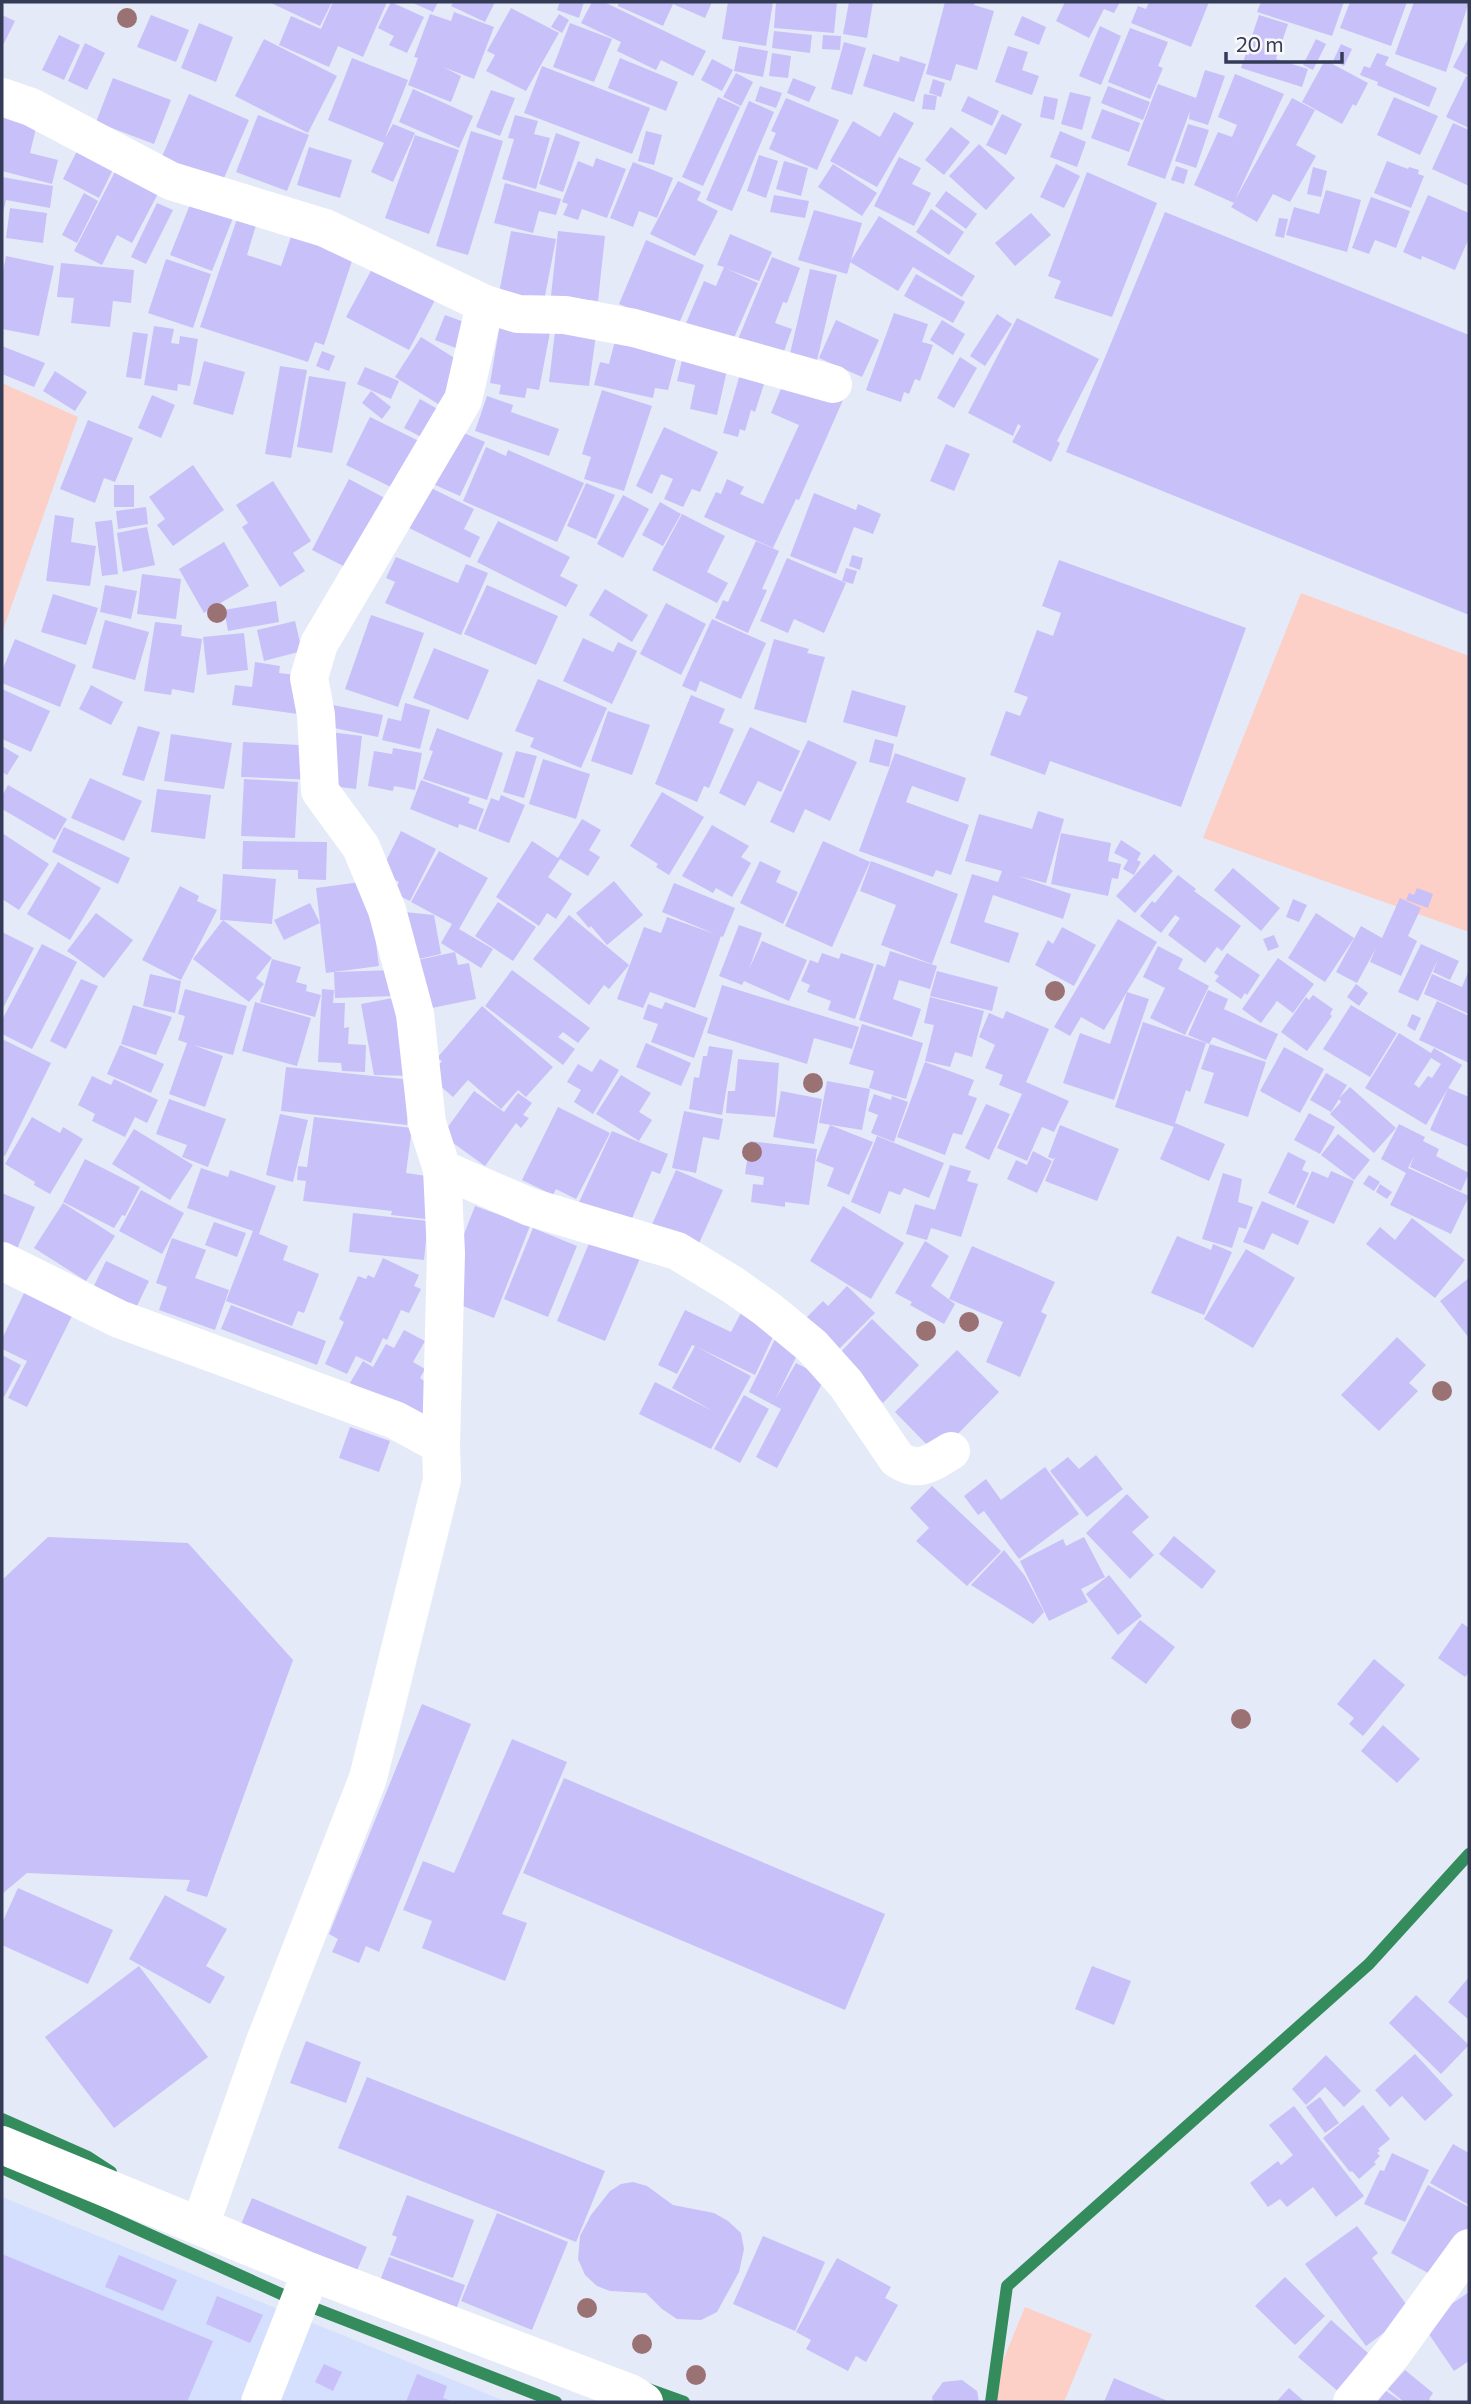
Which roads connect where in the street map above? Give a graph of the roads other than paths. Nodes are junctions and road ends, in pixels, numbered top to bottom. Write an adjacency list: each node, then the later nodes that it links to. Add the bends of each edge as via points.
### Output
1 (2, 97): 2 (street, via 172,181 326,228)
2 (485, 304): 3 (street, via 518,314 565,315 634,328); 4 (street, via 463,400 318,644 309,678 320,792 361,847 387,910 415,1014 427,1123)
3 (833, 384)
4 (442, 1169): 6 (street, via 530,1206 677,1251 767,1309 812,1346 846,1384 897,1460 922,1467); 7 (street, via 446,1253)
5 (2, 1261): 7 (street, via 119,1319 395,1420)
6 (951, 1451)
7 (442, 1463): 9 (street, via 368,1778 264,2044)
8 (2, 2145): 9 (street)
9 (200, 2226): 11 (street)
10 (1469, 2248): 14 (street)
11 (311, 2272): 12 (street); 13 (street, via 630,2393)
12 (260, 2402)
13 (643, 2402)
14 (1352, 2402)

